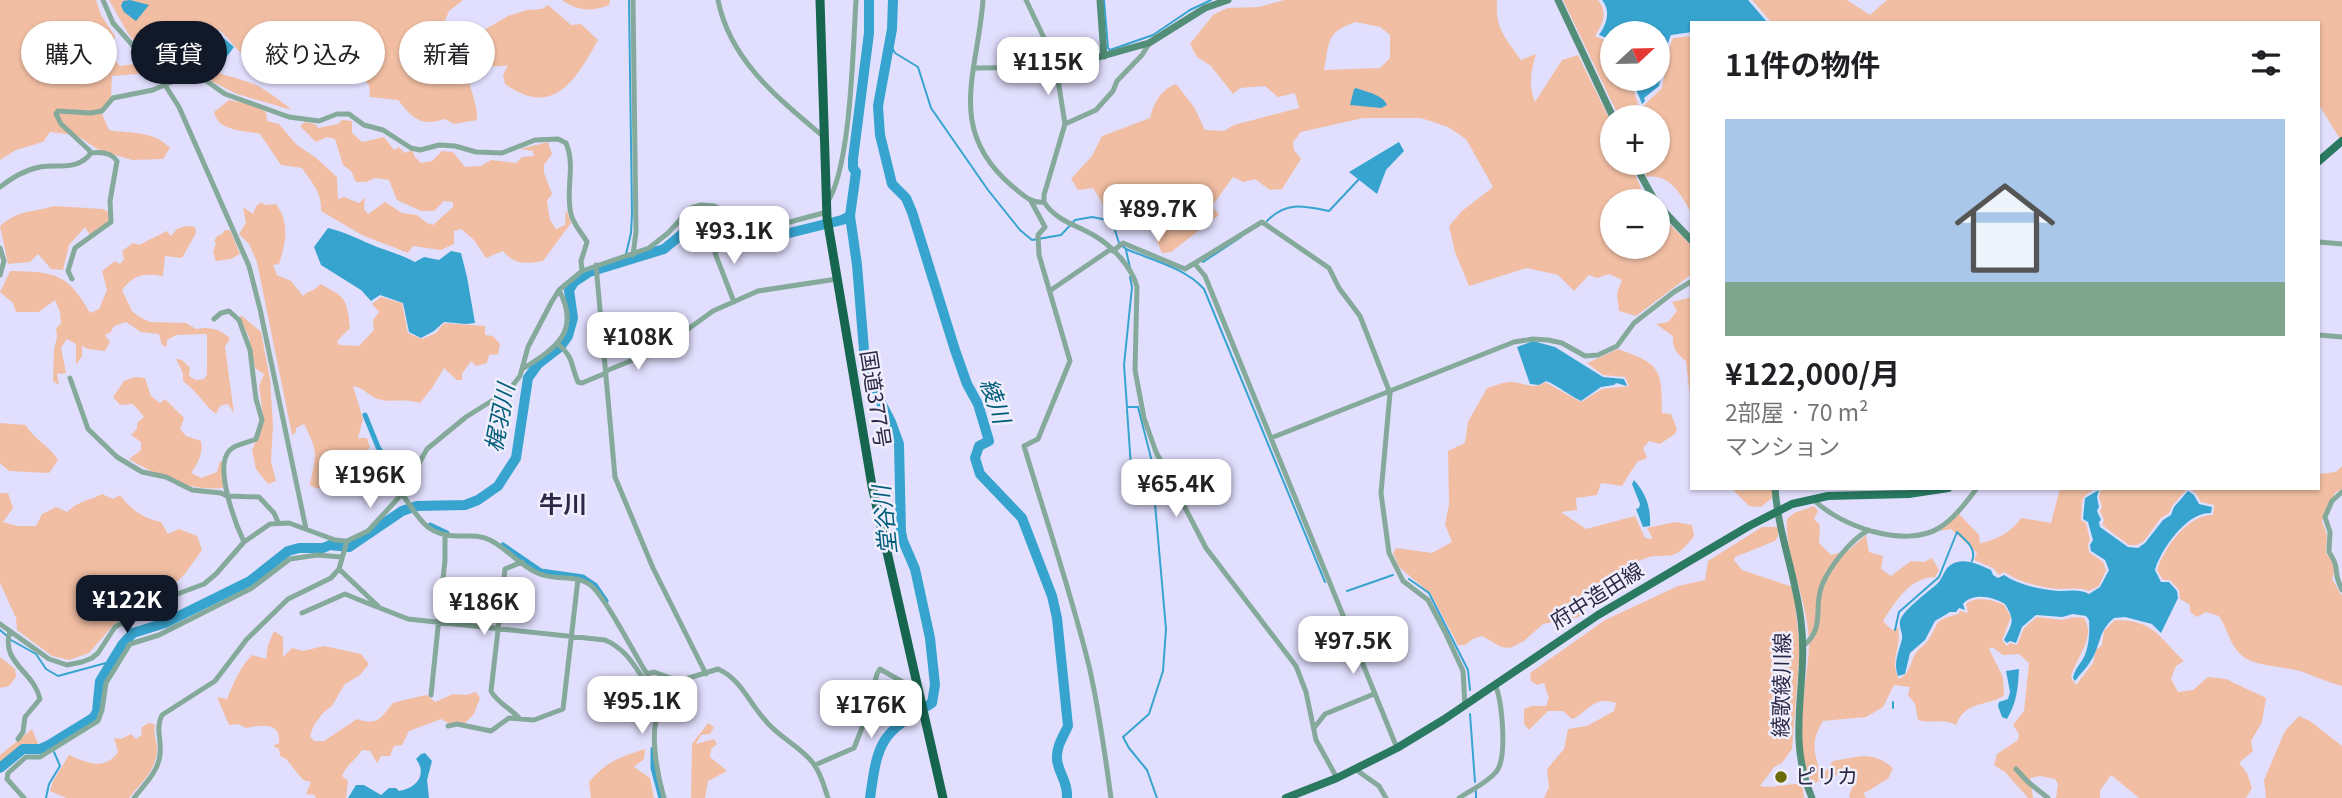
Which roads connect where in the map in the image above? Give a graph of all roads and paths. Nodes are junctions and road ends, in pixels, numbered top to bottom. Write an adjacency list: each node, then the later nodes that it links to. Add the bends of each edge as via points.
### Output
1 (103, 0): 12 (street, via 113,23)
2 (633, 0): 35 (street)
3 (718, 0): 20 (street, via 728,33 749,66)
4 (820, 0): 20 (highway, 国道377号)
5 (856, 0): 27 (street, via 844,144)
6 (983, 0): 14 (street)
7 (1026, 0): 15 (street)
8 (1100, 0): 13 (main road)
9 (1228, 0): 11 (main road, via 1205,8)
10 (1558, 0): 18 (main road)
11 (1149, 43): 13 (main road); 19 (street, via 1096,110)
12 (131, 44)
13 (1104, 56): 15 (main road)
14 (975, 68): 15 (street); 25 (street, via 969,105 975,139 1006,181)
15 (1056, 68): 19 (street)
16 (165, 84): 22 (street, via 113,98 102,111 58,111 61,124); 64 (street, via 249,266)
17 (211, 84): 38 (street, via 225,94 307,121 349,114 420,150 439,145 502,153 534,140 566,143 572,162 571,216 587,242)
18 (1607, 105)
19 (1065, 124): 26 (street)
20 (824, 137): 27 (highway, 国道377号)
21 (2342, 141): 23 (main road)
22 (91, 153): 24 (street, via 72,166 28,170); 40 (street, via 113,156 117,161 111,222 75,248 68,271)
23 (2320, 160)
24 (0, 187)
25 (1031, 201): 26 (street); 44 (street, via 1045,227 1037,243)
26 (1044, 202): 33 (street, via 1053,214)
27 (827, 216): 29 (street, via 772,227); 41 (highway, 国道377号)
28 (1670, 218): 30 (main road)
29 (745, 225): 35 (street, via 715,205 701,205 691,208 668,233); 45 (street, via 733,242 715,253)
30 (1690, 239)
31 (2320, 242): 32 (street)
32 (2342, 244)
33 (1116, 247): 36 (street, via 1182,268); 44 (street); 92 (street, via 1137,287 1135,370 1156,452 1206,548 1296,666)
34 (0, 248): 39 (street, via 4,261)
35 (633, 255): 37 (street)
36 (1195, 264): 53 (street, via 1262,222 1333,273 1360,316); 54 (street, via 1205,276)
37 (597, 266): 38 (street); 51 (street)
38 (582, 271): 43 (street)
39 (0, 275)
40 (72, 279)
41 (837, 279): 45 (street, via 758,291); 86 (highway, 国道377号, via 872,486)
42 (1690, 282): 53 (street, via 1634,323 1617,346 1598,355 1585,356 1562,343 1533,339 1482,353)
43 (559, 290): 49 (street, via 565,300 567,327); 50 (street, via 528,347)
44 (1051, 290): 105 (street, via 1070,361 1038,439 1024,446 1090,669)
45 (734, 302): 51 (street, via 713,311 662,348)
46 (214, 319): 60 (street, via 229,311 246,334 262,420 256,439 228,453)
47 (2320, 335): 48 (street)
48 (2342, 337)
49 (559, 344): 50 (street); 51 (street, via 574,363 578,382)
50 (524, 368): 59 (street, via 509,390 427,449)
51 (606, 372): 82 (street, via 615,477 653,568)
52 (70, 378): 60 (street, via 88,429 117,457 142,472 192,490)
53 (1389, 389): 54 (street); 89 (street, via 1381,494 1389,552 1403,581 1428,600 1445,632 1463,671)
54 (1271, 438): 87 (street)
55 (1776, 490): 62 (main road, 綾歌綾川線)
56 (1938, 490): 61 (main road, 府中造田線)
57 (1975, 490): 65 (street, via 1947,522 1929,532)
58 (2342, 492): 73 (street, via 2325,517 2329,552 2338,560)
59 (402, 495): 66 (street, via 416,517); 68 (street, via 368,531)
60 (227, 496): 63 (street, via 259,497); 67 (street)
61 (1813, 499): 62 (main road, 府中造田線); 65 (street, via 1829,513)
62 (1778, 511): 81 (main road, 綾歌綾川線, via 1799,605); 85 (main road, 府中造田線, via 1598,615)
63 (278, 522): 64 (street); 67 (street)
64 (306, 529): 68 (street)
65 (1869, 530): 81 (street, via 1859,535 1822,586 1818,626)
66 (445, 536): 70 (street, via 489,539); 76 (street)
67 (244, 542): 79 (street, via 210,579 164,598 115,627 98,653 82,662 58,664)
68 (346, 543): 69 (street)
69 (342, 556): 71 (street); 100 (street, via 290,559 252,588 159,635 130,644 106,683 98,721 40,757 26,757 8,772 8,779)
70 (522, 562): 72 (street, via 540,575); 78 (street, via 505,569)
71 (339, 569): 74 (street); 101 (street, via 331,578 288,599 247,639 215,681 162,715 158,722 159,763)
72 (578, 579): 80 (street); 84 (street, via 596,591 647,674 666,675)
73 (2342, 590)
74 (380, 608): 75 (street, via 345,594); 76 (street, via 408,619)
75 (302, 613)
76 (438, 623): 78 (street); 88 (street)
77 (0, 624): 79 (street)
78 (498, 629): 80 (street); 90 (street, via 491,691)
79 (8, 634): 93 (street, via 6,652 35,686 40,699 25,718)
80 (570, 636): 83 (street, via 613,643); 90 (street, via 562,709 534,720)
81 (1803, 646): 110 (main road, 綾歌綾川線, via 1797,741)
82 (706, 674): 84 (street); 95 (street, via 718,669 732,677 766,722)
83 (644, 680)
84 (674, 681): 102 (street, via 655,723)
85 (1495, 684): 89 (main road, 府中造田線); 99 (street, via 1501,711 1502,762 1494,775)
86 (916, 687): 95 (street, via 880,669 854,748); 104 (highway, 国道377号)
87 (1374, 694): 92 (street, via 1325,714); 94 (street)
88 (430, 695)
89 (1465, 705): 94 (main road, 府中造田線)
90 (520, 719): 91 (street, via 509,718 491,731)
91 (448, 726)
92 (1314, 728): 98 (street)
93 (18, 739)
94 (1397, 748): 96 (main road, 府中造田線)
95 (815, 765): 103 (street)
96 (1355, 769): 98 (main road, 府中造田線); 107 (street)
97 (2017, 769): 111 (street)
98 (1337, 778): 106 (main road, 府中造田線)
99 (1471, 790): 108 (street); 109 (street)
100 (24, 798)
101 (134, 798)
102 (664, 798)
103 (828, 798)
104 (943, 798)
105 (1111, 798)
106 (1286, 798)
107 (1386, 798)
108 (1459, 798)
109 (1472, 798)
110 (1812, 798)
111 (2048, 798)

